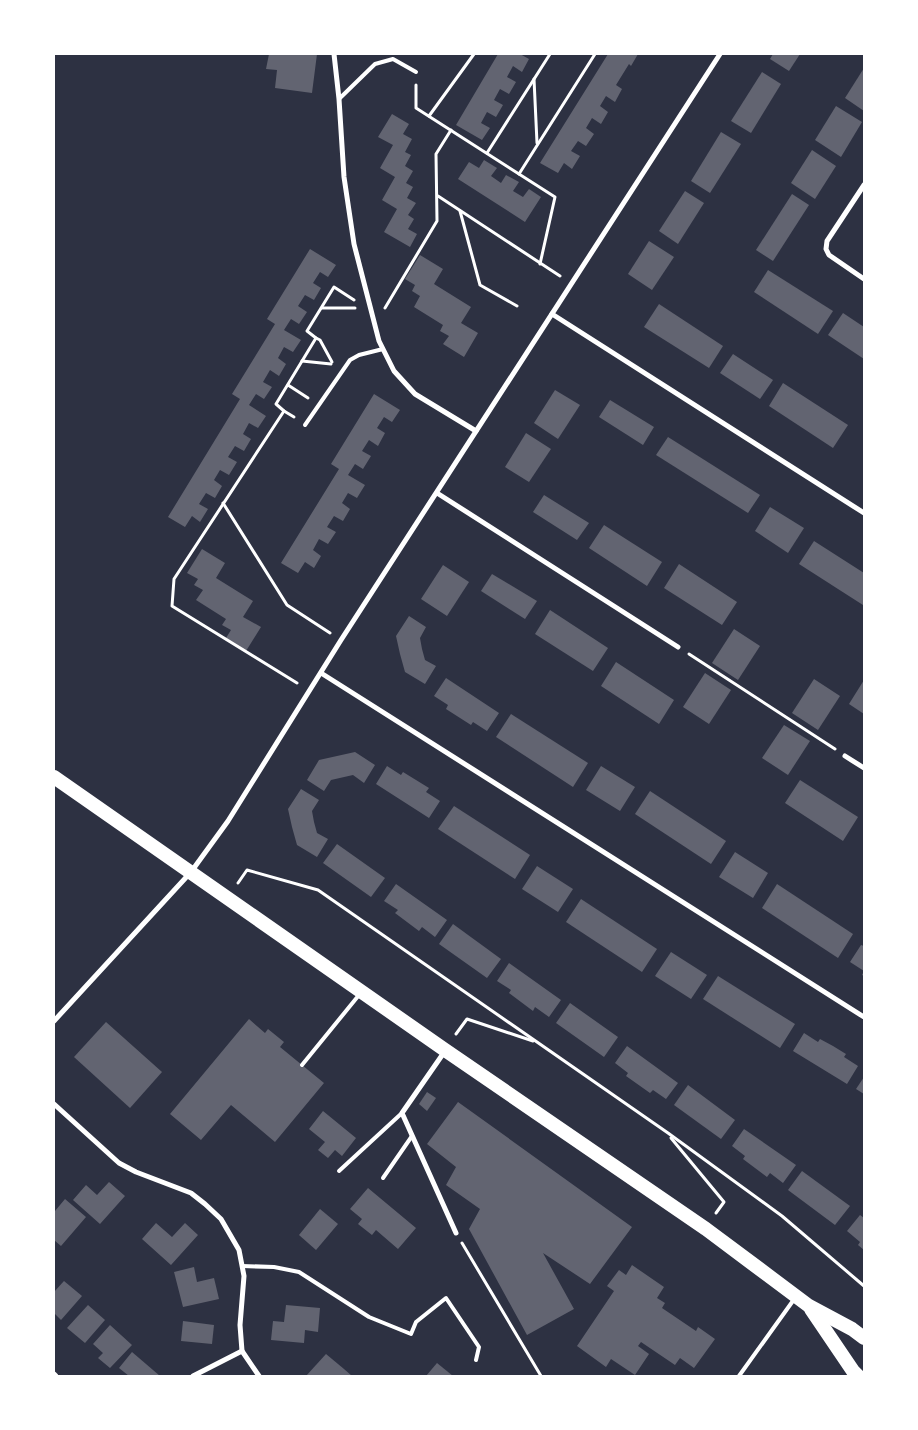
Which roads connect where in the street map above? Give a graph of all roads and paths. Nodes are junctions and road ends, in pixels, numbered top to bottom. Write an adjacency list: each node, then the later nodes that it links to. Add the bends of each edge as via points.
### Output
1 (334, 54): 8 (street)
2 (474, 54): 9 (path)
3 (550, 54): 7 (path)
4 (595, 54): 11 (path)
5 (720, 54): 19 (street)
6 (416, 72): 8 (lane, via 393,59 375,64); 9 (path, via 416,108)
7 (534, 79): 11 (path); 12 (path)
8 (339, 99): 23 (street, via 344,177 354,244)
9 (429, 116): 10 (path)
10 (451, 130): 12 (path); 15 (path, via 436,154)
11 (537, 144): 13 (path)
12 (487, 153): 13 (path)
13 (519, 174): 17 (path, via 555,198)
14 (864, 185): 18 (street, via 827,241 826,249 829,255)
15 (438, 196): 16 (path); 25 (path, via 437,221)
16 (460, 210): 17 (path); 20 (path, via 480,285)
17 (540, 264): 19 (path)
18 (864, 279)
19 (572, 284): 24 (street)
20 (517, 306)
21 (365, 307): 22 (path); 22 (path, via 334,287); 23 (path)
22 (321, 308): 26 (path, via 307,331)
23 (372, 312): 25 (street)
24 (552, 314): 32 (street); 35 (street)
25 (375, 325): 27 (street)
26 (316, 338): 28 (path); 28 (path, via 334,364)
27 (383, 349): 30 (lane, via 350,360); 32 (street, via 394,371 416,394)
28 (302, 361): 29 (path)
29 (288, 385): 30 (path); 34 (path, via 276,404 284,411)
30 (318, 406): 31 (lane)
31 (305, 425)
32 (476, 431): 33 (street)
33 (436, 493): 36 (street); 37 (street)
34 (223, 503): 36 (path, via 287,605); 39 (path, via 174,579 172,606)
35 (864, 513)
36 (341, 640): 38 (street)
37 (678, 647): 40 (path)
38 (321, 673): 39 (street); 46 (street)
39 (310, 692): 43 (street)
40 (845, 756): 41 (street)
41 (864, 768)
42 (54, 777): 43 (highway)
43 (191, 872): 44 (highway); 47 (street)
44 (228, 898): 45 (highway); 48 (path, via 246,870 318,890)
45 (362, 991): 49 (highway); 50 (lane)
46 (864, 1017)
47 (54, 1022)
48 (538, 1043): 49 (path, via 467,1019); 53 (path)
49 (445, 1050): 52 (street); 57 (highway)
50 (302, 1065)
51 (54, 1104): 59 (street, via 119,1163 191,1193 206,1204 221,1219 240,1250)
52 (402, 1113): 54 (street); 55 (lane)
53 (668, 1133): 57 (path, via 724,1202); 60 (path, via 782,1216)
54 (412, 1136): 56 (lane); 58 (street)
55 (339, 1171)
56 (383, 1178)
57 (706, 1229): 61 (highway)
58 (456, 1233): 68 (path)
59 (242, 1266): 64 (street); 65 (lane, via 299,1272 369,1317 411,1334 416,1322 446,1298 480,1347)
60 (864, 1286)
61 (796, 1296): 62 (highway); 69 (lane)
62 (809, 1306): 63 (highway); 70 (highway)
63 (864, 1338)
64 (242, 1351): 66 (street); 67 (street)
65 (476, 1360)
66 (193, 1376)
67 (259, 1376)
68 (540, 1376)
69 (739, 1376)
70 (858, 1376)

